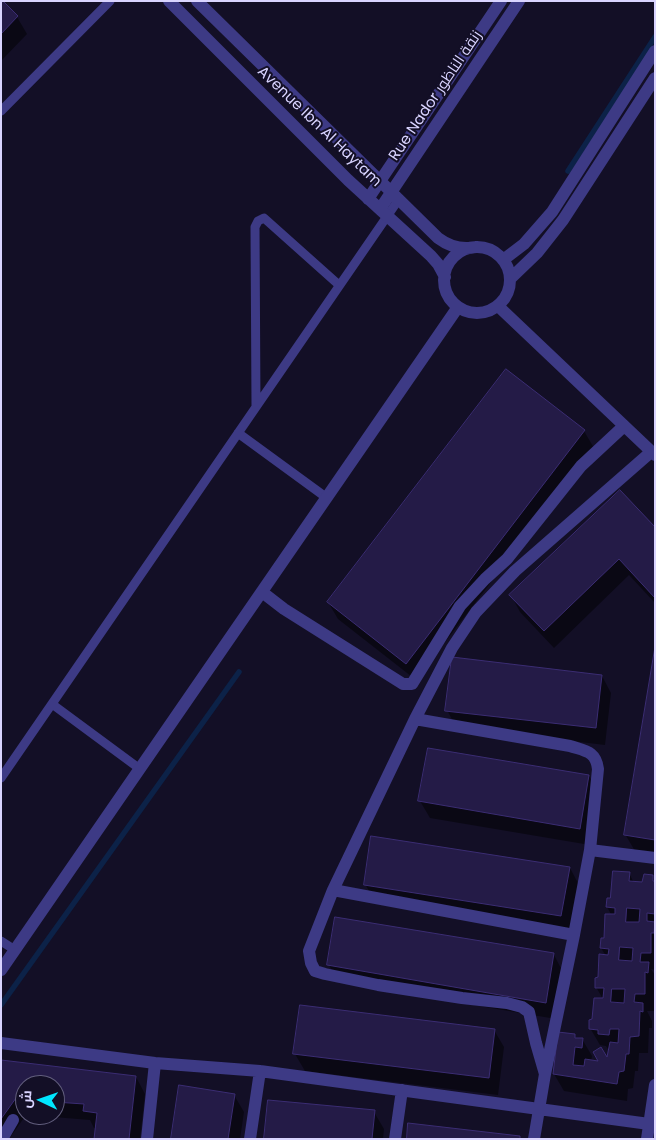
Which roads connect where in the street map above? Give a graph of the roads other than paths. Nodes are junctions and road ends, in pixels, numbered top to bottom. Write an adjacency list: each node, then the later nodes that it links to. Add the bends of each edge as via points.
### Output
1 (110, 1): 8 (lane)
2 (169, 1): 11 (street, Avenue Ibn Al Haytam)
3 (197, 1): 9 (street, Avenue Ibn Al Haytam)
4 (501, 1): 9 (street, Rue Nador زنقة الناظور)
5 (519, 1): 10 (street, Rue Nador زنقة الناظور)
6 (655, 51): 14 (street, via 552,212 524,244)
7 (655, 78): 16 (street, via 563,220 537,253)
8 (1, 110)
9 (381, 181): 10 (street, Avenue Ibn Al Haytam); 11 (street, Rue Nador زنقة الناظور)
10 (395, 195): 12 (street, Rue Nador زنقة الناظور); 13 (street, Avenue Ibn Al Haytam, via 442,242 457,248)
11 (368, 199): 12 (street, Avenue Ibn Al Haytam)
12 (384, 212): 15 (street, Avenue Ibn Al Haytam, via 431,256); 17 (lane)
13 (476, 247): 14 (street, Avenue Ibn Al Haytam, via 496,253); 15 (street, via 457,254 450,261)
14 (503, 260): 16 (street)
15 (445, 277): 19 (street, Avenue Ibn Al Haytam, via 446,291)
16 (510, 279): 18 (street, via 509,289)
17 (339, 285): 20 (lane); 20 (lane, via 264,218 258,221 255,227)
18 (498, 306): 19 (street, via 479,314); 21 (street)
19 (458, 307): 24 (street)
20 (256, 406): 22 (lane)
21 (624, 426): 23 (street); 26 (street, via 581,466 507,559 460,606)
22 (238, 433): 24 (lane); 28 (lane)
23 (653, 454): 27 (street, via 515,571 476,612)
24 (327, 498): 25 (street)
25 (262, 592): 26 (street, via 406,685 414,682); 30 (street)
26 (439, 639): 27 (street)
27 (452, 648): 29 (street)
28 (52, 704): 30 (lane); 31 (lane)
29 (415, 719): 32 (street, via 570,746 593,755 598,769); 34 (street)
30 (140, 769): 37 (street)
31 (1, 778)
32 (590, 850): 33 (street); 35 (street)
33 (655, 858)
34 (333, 890): 35 (street); 42 (street, via 309,952 315,971 378,985 522,1007 529,1012)
35 (574, 935): 42 (street)
36 (1, 941): 37 (lane)
37 (15, 950): 38 (street)
38 (1, 970)
39 (1, 1043): 40 (street)
40 (155, 1062): 41 (street); 49 (street)
41 (260, 1071): 44 (street); 50 (street)
42 (545, 1074): 45 (street)
43 (655, 1085): 47 (street)
44 (402, 1090): 45 (street); 51 (street)
45 (538, 1109): 47 (street); 52 (street)
46 (13, 1120): 48 (street)
47 (649, 1124): 53 (street)
48 (2, 1139)
49 (147, 1139)
50 (250, 1139)
51 (395, 1139)
52 (534, 1139)
53 (647, 1139)

